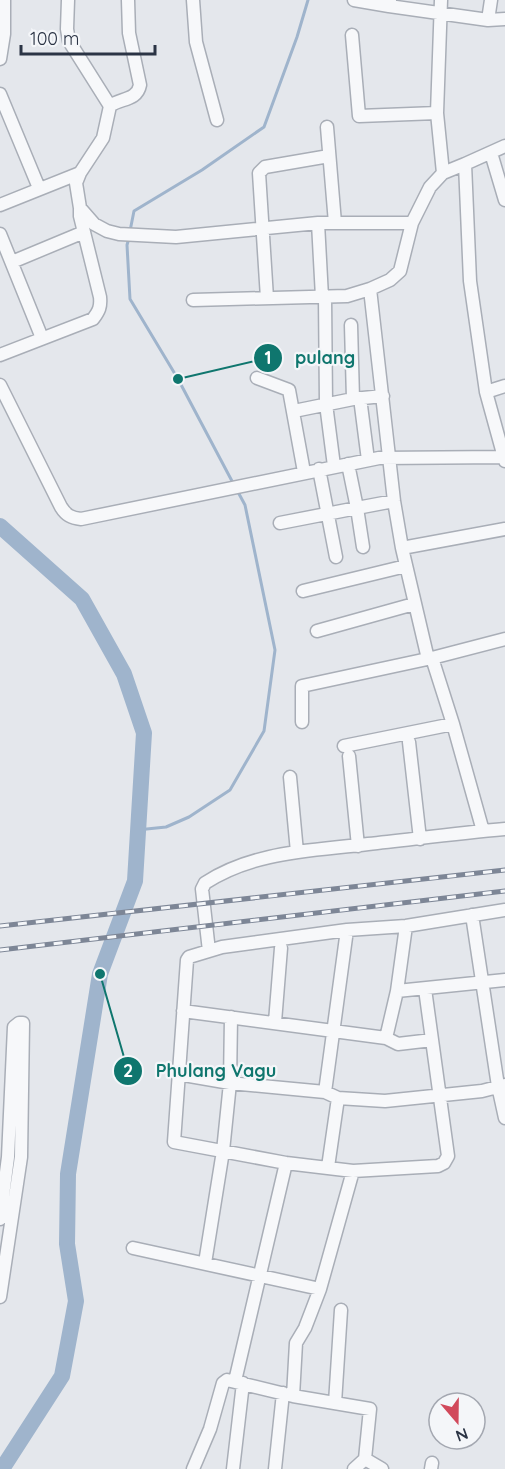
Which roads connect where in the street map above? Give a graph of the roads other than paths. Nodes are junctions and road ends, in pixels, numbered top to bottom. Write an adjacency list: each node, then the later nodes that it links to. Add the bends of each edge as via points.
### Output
1 (4, 0): 12 (street)
2 (68, 0): 14 (street, via 69,41)
3 (128, 0): 14 (street, via 129,33 140,85 134,96)
4 (192, 0): 16 (street, via 196,42)
5 (354, 0): 7 (street)
6 (491, 0): 9 (street)
7 (390, 3): 8 (street)
8 (440, 6): 9 (street); 15 (street)
9 (488, 20): 10 (street)
10 (505, 20)
11 (352, 35): 15 (street, via 359,116)
12 (0, 59)
13 (0, 94): 24 (street)
14 (110, 106): 22 (street, via 103,138)
15 (437, 113): 23 (street)
16 (217, 120)
17 (327, 127): 20 (street)
18 (505, 146): 19 (street)
19 (491, 153): 21 (street); 25 (street)
20 (329, 156): 29 (street); 31 (street, via 261,170)
21 (465, 164): 23 (street); 45 (street, via 470,280)
22 (80, 173): 24 (street); 27 (street, via 76,183)
23 (443, 173): 30 (street, via 430,187)
24 (39, 189): 26 (street)
25 (505, 200)
26 (0, 205)
27 (80, 208): 31 (street, via 94,224 119,234 176,237); 32 (street)
28 (318, 223): 29 (street); 31 (street); 36 (street)
29 (335, 223): 30 (street)
30 (412, 223): 35 (street, via 400,271)
31 (263, 228): 37 (street)
32 (84, 232): 34 (street); 40 (street, via 100,297 99,312)
33 (0, 234): 34 (street)
34 (12, 262): 40 (street)
35 (370, 289): 36 (street, via 347,296); 46 (street)
36 (323, 297): 37 (street); 48 (street)
37 (267, 298): 38 (street)
38 (193, 300)
39 (351, 325): 47 (street)
40 (42, 338): 41 (street)
41 (0, 355)
42 (257, 378): 49 (street, via 289,390)
43 (0, 385): 56 (street, via 61,507 73,518)
44 (505, 386): 45 (street)
45 (486, 392): 51 (street)
46 (383, 396): 47 (street); 50 (street)
47 (357, 399): 48 (street); 52 (street)
48 (326, 404): 49 (street); 54 (street)
49 (294, 411): 56 (street)
50 (390, 457): 51 (street); 52 (street); 57 (street)
51 (505, 458)
52 (368, 460): 53 (street)
53 (348, 464): 54 (street); 58 (street)
54 (334, 466): 55 (street)
55 (319, 469): 56 (street); 59 (street)
56 (304, 472)
57 (394, 501): 58 (street); 63 (street)
58 (357, 508): 59 (street); 62 (street)
59 (327, 514): 60 (street); 64 (street)
60 (280, 523)
61 (505, 529): 63 (street)
62 (363, 547)
63 (402, 548): 65 (street)
64 (336, 557)
65 (406, 566): 66 (street); 67 (street)
66 (303, 591)
67 (414, 604): 68 (street); 70 (street)
68 (317, 631)
69 (505, 639): 70 (street)
70 (430, 659): 71 (street, via 302,686); 72 (street)
71 (302, 722)
72 (453, 724): 76 (street); 78 (street, via 347,751)
73 (409, 742): 77 (street)
74 (290, 777): 79 (street)
75 (505, 829): 76 (street)
76 (483, 831): 77 (street)
77 (420, 839): 78 (street)
78 (358, 846): 79 (street)
79 (297, 852): 85 (street, via 240,864 205,883 202,889)
80 (505, 910): 81 (street)
81 (472, 915): 82 (street); 87 (street)
82 (406, 926): 83 (street); 89 (street)
83 (347, 930): 85 (street); 93 (street)
84 (281, 948): 92 (street)
85 (209, 951): 90 (street, via 187,960)
86 (505, 980): 87 (street)
87 (483, 983): 88 (street); 98 (street)
88 (425, 988): 89 (street); 95 (street)
89 (397, 991): 94 (street)
90 (183, 1011): 91 (street); 96 (street)
91 (231, 1017): 92 (street); 97 (street)
92 (275, 1022): 93 (street)
93 (333, 1030): 94 (street); 99 (street)
94 (386, 1038): 95 (street, via 398,1044)
95 (432, 1040): 100 (street)
96 (178, 1074): 97 (street); 103 (street, via 174,1142)
97 (230, 1083): 99 (street); 103 (street)
98 (502, 1086): 100 (street); 102 (street)
99 (325, 1092): 101 (street)
100 (440, 1095): 101 (street, via 385,1101); 106 (street, via 448,1156 444,1163)
101 (338, 1098): 105 (street)
102 (505, 1118)
103 (223, 1151): 104 (street); 109 (street)
104 (286, 1163): 105 (street); 110 (street)
105 (328, 1167): 106 (street)
106 (353, 1171): 111 (street)
107 (0, 1219): 112 (street, via 8,1157 14,1027 23,1023 21,1157)
108 (133, 1248): 109 (street)
109 (206, 1263): 110 (street)
110 (259, 1275): 111 (street); 114 (street)
111 (320, 1289): 115 (street, via 296,1343)
112 (0, 1297)
113 (340, 1310): 116 (street)
114 (239, 1382): 115 (street); 118 (street, via 223,1383); 119 (street)
115 (288, 1394): 116 (street); 120 (street)
116 (335, 1403): 117 (street, via 370,1409)
117 (365, 1459): 121 (street); 122 (street)
118 (193, 1469)
119 (233, 1469)
120 (275, 1469)
121 (354, 1469)
122 (382, 1469)

